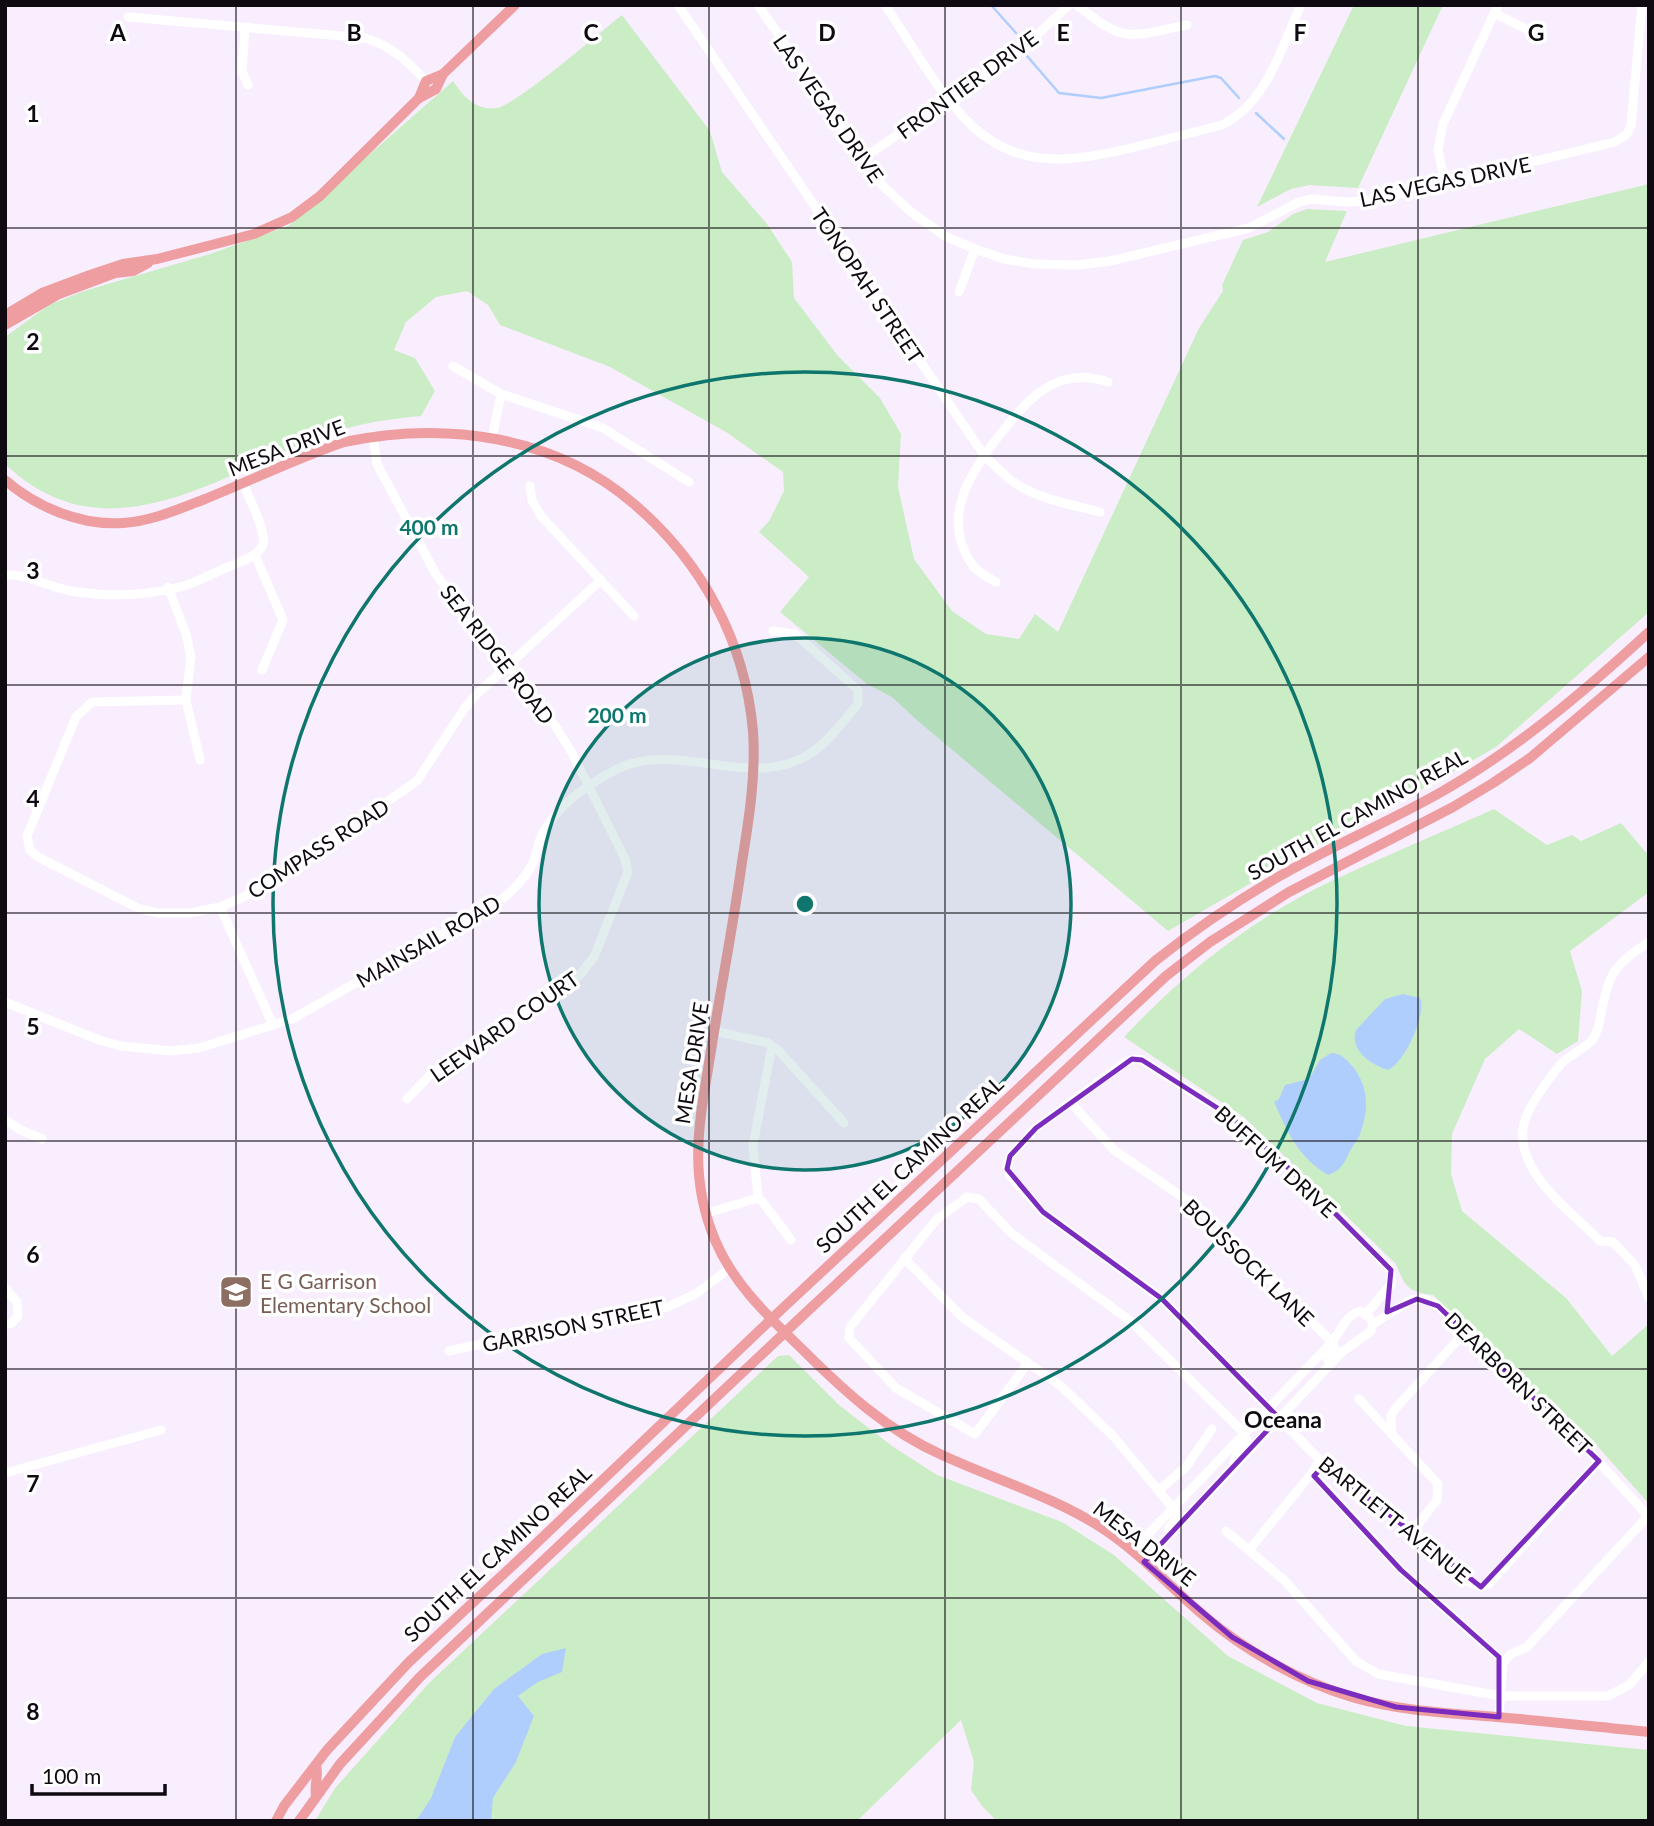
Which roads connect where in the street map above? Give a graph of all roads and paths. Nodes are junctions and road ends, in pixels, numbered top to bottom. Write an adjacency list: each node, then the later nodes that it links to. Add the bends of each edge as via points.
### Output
1 (515, 5): 14 (main road)
2 (678, 5): 31 (street, TONOPAH STREET)
3 (758, 5): 19 (street, LAS VEGAS DRIVE)
4 (885, 5): 18 (street)
5 (1069, 5): 18 (street, FRONTIER DRIVE, via 1020,51)
6 (1077, 5): 11 (street, via 1102,26 1132,36)
7 (1301, 5): 18 (street, via 1259,95 1222,125 1094,157 1038,158 984,136)
8 (1642, 5): 20 (street, LAS VEGAS DRIVE, via 1631,126 1626,135 1615,142)
9 (1496, 9): 13 (street); 20 (street, via 1443,124 1438,150)
10 (128, 17): 12 (street)
11 (1187, 25)
12 (245, 28): 15 (street, via 365,38 399,54); 16 (street, via 242,72)
13 (1534, 33)
14 (443, 74): 15 (main road); 17 (main road, via 436,89)
15 (426, 81): 17 (main road)
16 (248, 85)
17 (419, 98): 22 (main road, via 320,196 292,217 254,234)
18 (949, 100): 19 (street, FRONTIER DRIVE)
19 (862, 159): 21 (street, LAS VEGAS DRIVE, via 911,212)
20 (1444, 183): 21 (street, LAS VEGAS DRIVE, via 1370,201 1299,202 1249,228 1110,261 1034,264)
21 (975, 250): 23 (street)
22 (157, 259): 24 (main road, via 90,275 42,293); 25 (main road, via 59,293)
23 (959, 292)
24 (5, 315)
25 (5, 325)
26 (453, 366): 28 (street)
27 (1108, 382): 31 (street, via 1076,378 1043,389)
28 (501, 394): 30 (street); 33 (street, via 603,428)
29 (373, 436): 30 (main road, MESA DRIVE, via 426,431); 34 (main road, MESA DRIVE, via 323,449); 46 (street, SEA RIDGE ROAD, via 377,464 437,576)
30 (492, 438): 50 (main road, MESA DRIVE, via 579,467 623,494 671,538 707,588 735,646 753,731)
31 (984, 455): 36 (street, TONOPAH STREET, via 1022,487); 40 (street, via 962,495 958,525 975,569)
32 (5, 480): 34 (main road, MESA DRIVE, via 37,503 65,514 122,523 174,512)
33 (689, 482)
34 (243, 483): 37 (street, via 263,534 263,545)
35 (530, 485): 39 (street, via 541,516)
36 (1100, 512)
37 (255, 555): 41 (street, via 183,586); 47 (street, via 283,620)
38 (5, 575): 41 (street, via 15,573 38,583 114,595)
39 (601, 580): 42 (street); 46 (street, COMPASS ROAD)
40 (996, 582)
41 (168, 587): 48 (street, via 191,657)
42 (634, 616)
43 (773, 631): 50 (street, MAINSAIL ROAD, via 795,634 853,684 858,704 815,751 772,769)
44 (1649, 632): 72 (main road, SOUTH EL CAMINO REAL, via 1484,767 1279,876 1182,939)
45 (1649, 657): 76 (main road, SOUTH EL CAMINO REAL, via 1530,758 1493,783 1289,892 1210,942 1142,998)
46 (507, 665): 51 (street, SEA RIDGE ROAD, via 556,727); 53 (street, COMPASS ROAD, via 464,709 417,781 259,890)
47 (262, 670)
48 (186, 700): 49 (street); 53 (street, COMPASS ROAD, via 92,702 85,707 76,717 27,835 30,850 38,857 140,909 190,914)
49 (200, 760)
50 (753, 769): 51 (street, MAINSAIL ROAD, via 664,759 634,762); 57 (main road, MESA DRIVE)
51 (589, 786): 52 (street, SEA RIDGE ROAD); 56 (street, MAINSAIL ROAD, via 561,807 541,835 533,862 515,889 496,904 292,1019)
52 (628, 872): 59 (street, LEEWARD COURT, via 586,969 429,1076)
53 (220, 907): 56 (street)
54 (1649, 942): 70 (street, via 1627,956 1610,976 1592,1041 1561,1063 1527,1113 1523,1127 1523,1145 1537,1178 1601,1241 1613,1242 1635,1265)
55 (5, 1002): 56 (street, MAINSAIL ROAD, via 99,1040 171,1051 199,1048)
56 (273, 1025)
57 (714, 1031): 58 (street); 65 (main road, MESA DRIVE, via 697,1154)
58 (772, 1046): 62 (street); 64 (street, via 753,1145)
59 (407, 1099)
60 (1071, 1103): 71 (street, BUFFUM DRIVE, via 1135,1059 1230,1116 1391,1270 1391,1284); 77 (street, BOUSSOCK LANE, via 1114,1150 1196,1207); 82 (street, BARTLETT AVENUE, via 1036,1128 1010,1156 1010,1176 1043,1212 1162,1300)
61 (5, 1120): 63 (street)
62 (844, 1123)
63 (43, 1139)
64 (758, 1198): 65 (street); 66 (street)
65 (707, 1213): 68 (main road, MESA DRIVE)
66 (790, 1240)
67 (904, 1258): 79 (street, via 962,1317); 79 (street, via 849,1326 849,1338 896,1388 975,1434); 86 (street, via 936,1220 967,1197 979,1199 1011,1233 1129,1320)
68 (729, 1269): 72 (main road, MESA DRIVE); 78 (street, GARRISON STREET, via 668,1307)
69 (5, 1288): 74 (street, via 18,1302 19,1315)
70 (1649, 1298)
71 (1366, 1314): 73 (street); 77 (street, via 1352,1313)
72 (772, 1319): 76 (main road, MESA DRIVE); 107 (main road, SOUTH EL CAMINO REAL, via 409,1662)
73 (1373, 1324): 75 (street, DEARBORN STREET, via 1411,1300 1425,1299); 80 (street, via 1371,1331)
74 (5, 1325)
75 (1466, 1331): 87 (street, via 1395,1409); 89 (street, DEARBORN STREET, via 1535,1404)
76 (785, 1332): 100 (main road, MESA DRIVE, via 852,1398 898,1432 939,1454 1063,1505); 108 (main road, SOUTH EL CAMINO REAL, via 420,1677)
77 (1332, 1342): 80 (street, via 1335,1348); 82 (street)
78 (449, 1351)
79 (1028, 1363): 93 (street, via 1061,1386 1114,1437)
80 (1320, 1376): 83 (street)
81 (1359, 1399): 87 (street)
82 (1269, 1408): 83 (street, BARTLETT AVENUE); 86 (street)
83 (1279, 1418): 88 (street, BARTLETT AVENUE); 90 (street)
84 (1212, 1429): 93 (street, via 1186,1467)
85 (161, 1430): 91 (street)
86 (1244, 1433): 90 (street, via 1247,1441); 94 (street)
87 (1392, 1436): 97 (street, via 1438,1484 1437,1500)
88 (1320, 1460): 92 (street); 97 (street, BARTLETT AVENUE)
89 (1599, 1461): 95 (street, DEARBORN STREET); 97 (street, BARTLETT AVENUE, via 1489,1584 1471,1583)
90 (1233, 1467): 98 (street)
91 (5, 1473)
92 (1312, 1474): 99 (street); 103 (street, via 1401,1570)
93 (1159, 1490): 94 (street)
94 (1174, 1507): 98 (street, via 1176,1519); 100 (street)
95 (1648, 1516): 103 (street, via 1527,1647)
96 (1226, 1531): 99 (street)
97 (1412, 1532)
98 (1165, 1540): 101 (street)
99 (1249, 1550): 104 (street, via 1284,1580 1366,1669)
100 (1132, 1551): 101 (main road, MESA DRIVE)
101 (1144, 1562): 105 (main road, MESA DRIVE, via 1232,1637 1308,1681 1396,1707)
102 (1649, 1662): 104 (street, via 1629,1685 1608,1696)
103 (1503, 1663): 104 (street)
104 (1501, 1696): 105 (street)
105 (1499, 1717): 106 (main road, MESA DRIVE)
106 (1649, 1732)
107 (316, 1765): 108 (main road); 109 (main road, SOUTH EL CAMINO REAL)
108 (316, 1796): 110 (main road, SOUTH EL CAMINO REAL)
109 (276, 1821)
110 (299, 1821)

